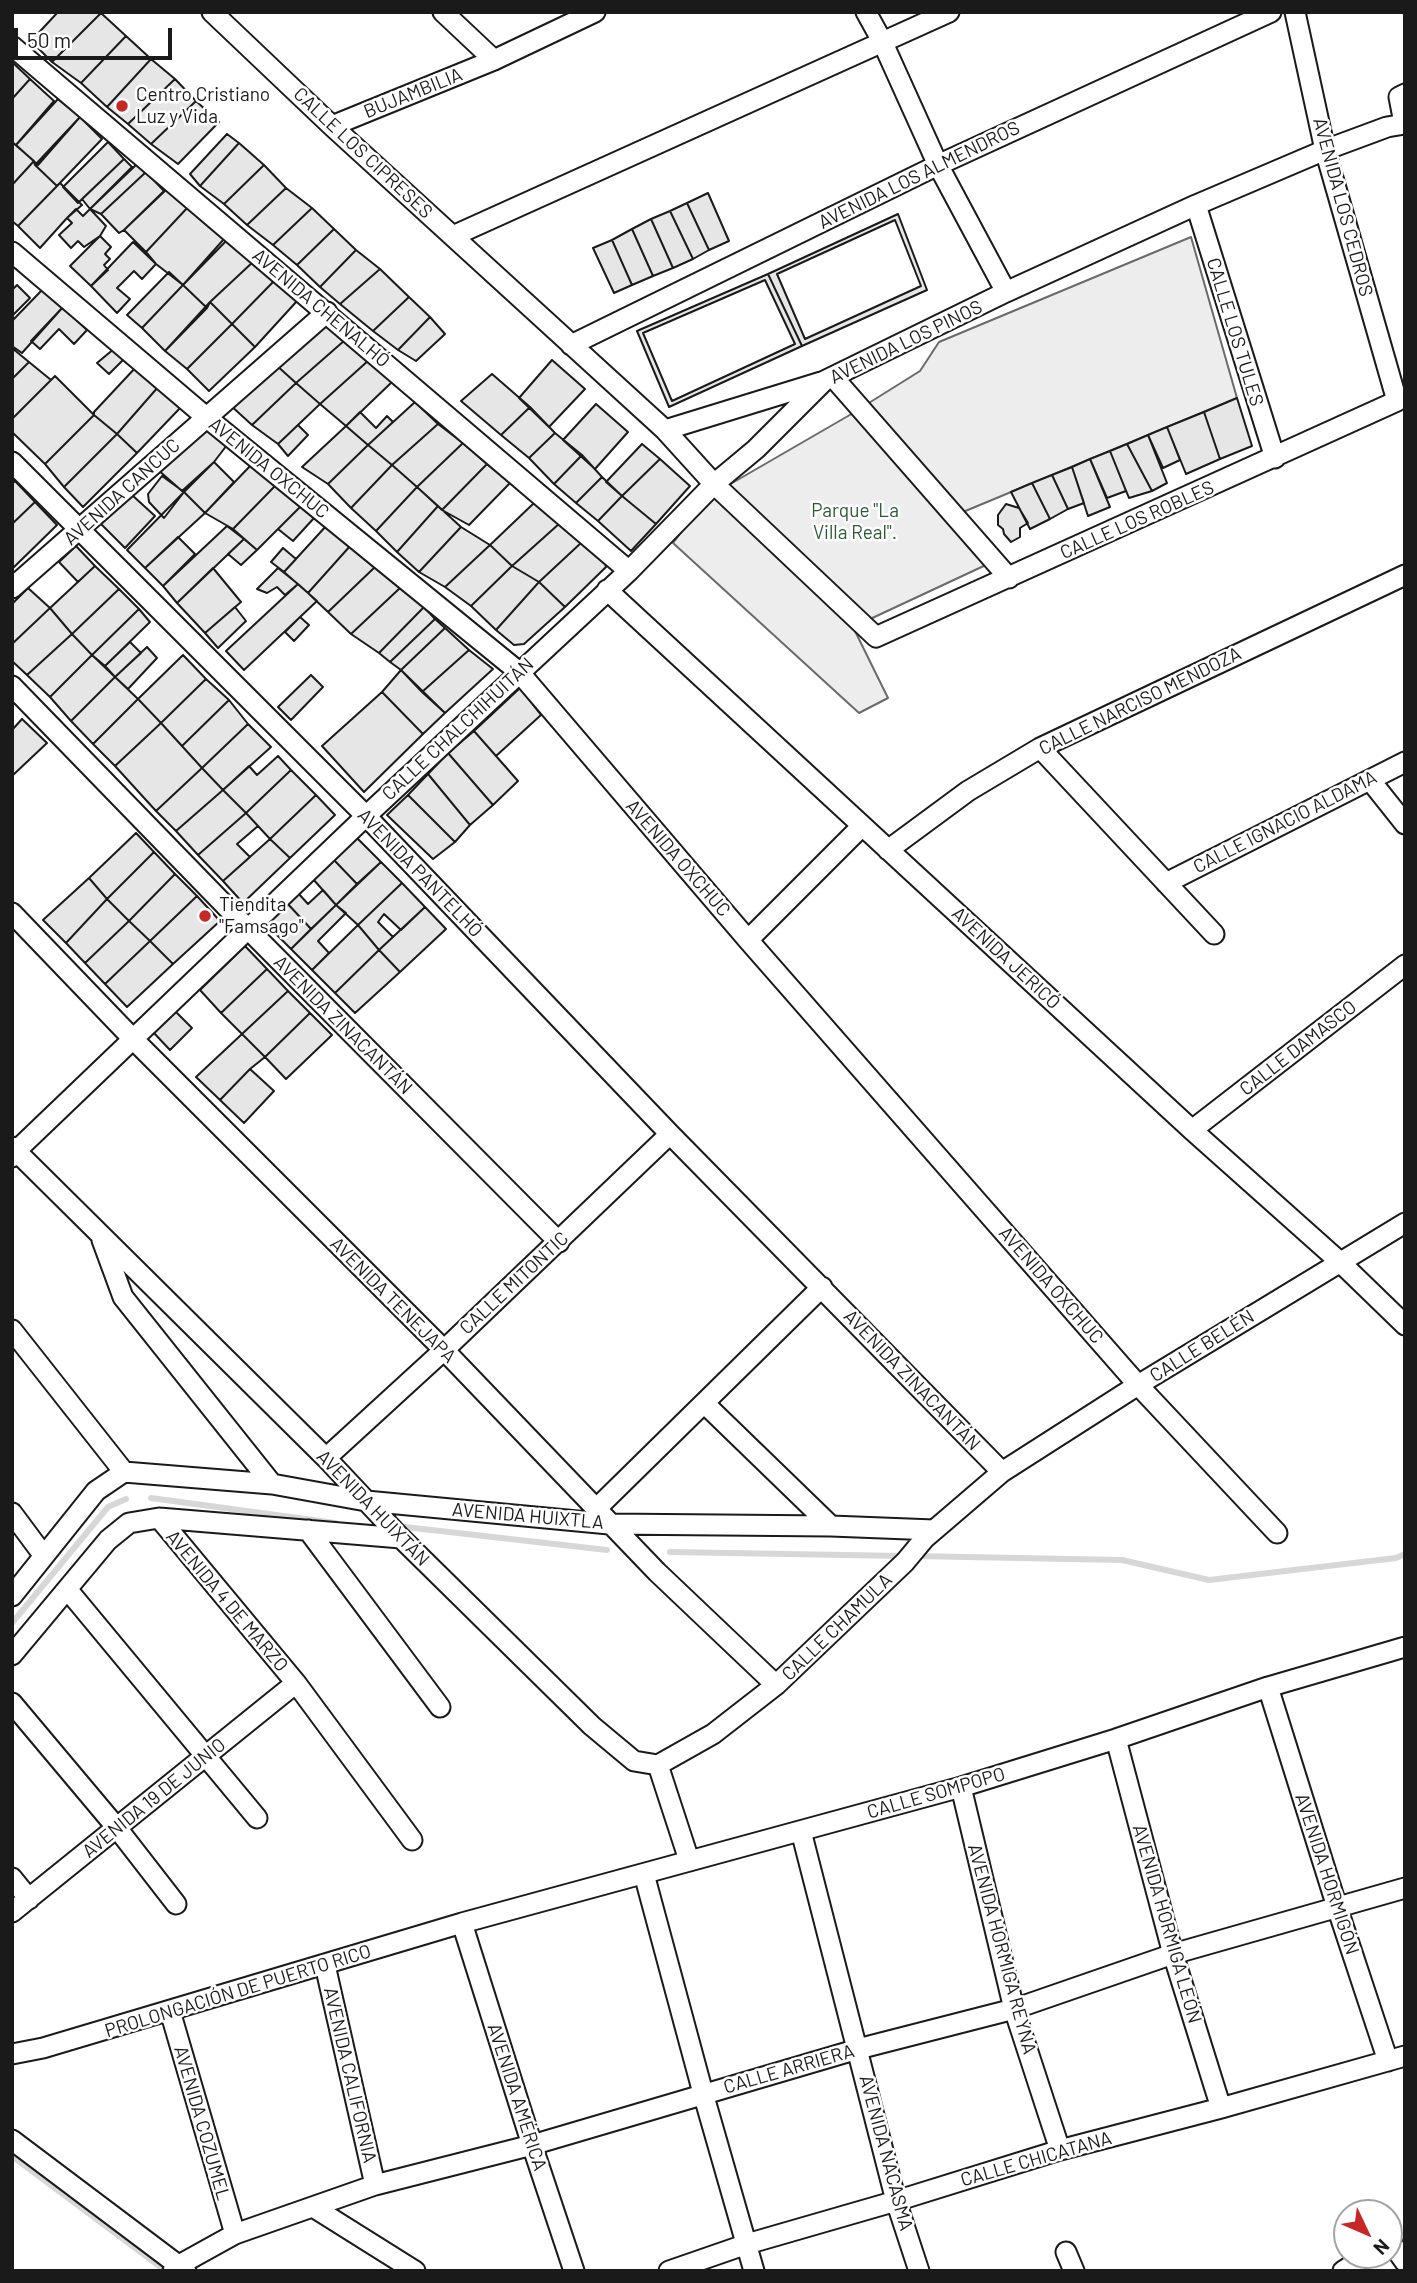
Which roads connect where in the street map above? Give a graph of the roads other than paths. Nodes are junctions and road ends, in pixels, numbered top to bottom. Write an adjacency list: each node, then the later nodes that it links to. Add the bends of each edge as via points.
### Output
1 (212, 12): 13 (street, CALLE LOS CIPRESES)
2 (443, 12): 10 (street, BUJAMBILIA)
3 (595, 12): 10 (street, BUJAMBILIA)
4 (866, 12): 8 (street)
5 (949, 12): 8 (street)
6 (1271, 12): 15 (street, AVENIDA LOS ALMENDROS)
7 (1295, 12): 14 (street, AVENIDA LOS CEDROS)
8 (882, 41): 15 (street); 17 (street)
9 (12, 46): 20 (street, AVENIDA CHENALHÓ)
10 (495, 60): 13 (street, BUJAMBILIA)
11 (1405, 94): 12 (street, via 1399,97)
12 (1404, 124): 14 (street, AVENIDA LOS PINOS)
13 (332, 125): 17 (street, CALLE LOS CIPRESES)
14 (1325, 150): 16 (street, AVENIDA LOS PINOS); 23 (street, AVENIDA LOS CEDROS)
15 (938, 165): 19 (street); 21 (street, AVENIDA LOS ALMENDROS)
16 (1196, 205): 19 (street, AVENIDA LOS PINOS); 26 (street, CALLE LOS TULES)
17 (453, 236): 21 (street, CALLE LOS CIPRESES)
18 (12, 252): 24 (street, AVENIDA OXCHUC)
19 (1006, 292): 22 (street, AVENIDA LOS PINOS)
20 (327, 312): 24 (street, AVENIDA CANCUC); 30 (street, AVENIDA CHENALHÓ)
21 (571, 345): 25 (street, CALLE LOS CIPRESES)
22 (829, 379): 25 (street); 28 (street, AVENIDA LOS PINOS); 32 (street)
23 (1397, 401): 26 (street, CALLE LOS ROBLES)
24 (206, 417): 29 (street, AVENIDA CANCUC); 36 (street, AVENIDA OXCHUC)
25 (665, 430): 28 (street, CALLE LOS CIPRESES)
26 (1275, 458): 32 (street, CALLE LOS ROBLES)
27 (12, 462): 29 (street, AVENIDA PANTELHÓ)
28 (714, 484): 30 (street, AVENIDA LOS PINOS); 35 (street, CALLE LOS CIPRESES)
29 (80, 531): 33 (street, AVENIDA CANCUC); 41 (street, AVENIDA PANTELHÓ)
30 (629, 571): 34 (street, CALLE CHALCHIHUITÁN)
31 (1405, 575): 38 (street, CALLE NARCISO MENDOZA)
32 (1009, 578): 35 (street, CALLE LOS ROBLES)
33 (12, 588)
34 (607, 590): 36 (street, CALLE CHALCHIHUITÁN); 43 (street, AVENIDA JERICÓ)
35 (876, 637)
36 (519, 672): 41 (street, CALLE CHALCHIHUITÁN); 49 (street, AVENIDA OXCHUC)
37 (12, 686): 47 (street, AVENIDA ZINACANTÁN)
38 (1040, 748): 44 (street, CALLE NARCISO MENDOZA, via 968,791); 45 (street)
39 (1405, 762): 40 (street, CALLE IGNACIO ALDAMA)
40 (1370, 780): 42 (street); 45 (street, CALLE IGNACIO ALDAMA)
41 (366, 816): 47 (street, CALLE CHALCHIHUITÁN); 53 (street, AVENIDA PANTELHÓ)
42 (1405, 824)
43 (862, 826): 44 (street, AVENIDA JERICÓ); 49 (street)
44 (888, 850): 52 (street, AVENIDA JERICÓ)
45 (1166, 883): 48 (street)
46 (12, 913): 51 (street, AVENIDA TENEJAPA)
47 (249, 930): 51 (street, CALLE CHALCHIHUITÁN); 57 (street, AVENIDA ZINACANTÁN)
48 (1214, 934)
49 (748, 940): 63 (street, AVENIDA OXCHUC)
50 (1405, 965): 52 (street, CALLE DAMASCO)
51 (134, 1040): 54 (street, CALLE CHALCHIHUITÁN); 62 (street, AVENIDA TENEJAPA)
52 (1192, 1130): 58 (street, AVENIDA JERICÓ)
53 (670, 1134): 57 (street, CALLE MITONTIC); 59 (street, AVENIDA PANTELHÓ)
54 (14, 1152): 56 (street, AVENIDA HUIXTÁN)
55 (1405, 1223): 58 (street, CALLE BELÉN)
56 (99, 1233): 65 (street, AVENIDA HUIXTÁN); 68 (street, via 123,1297)
57 (559, 1242): 62 (street, CALLE MITONTIC)
58 (1339, 1262): 60 (street, AVENIDA JERICÓ); 63 (street, CALLE BELÉN)
59 (822, 1287): 64 (street); 67 (street, AVENIDA ZINACANTÁN)
60 (1405, 1325)
61 (12, 1330): 66 (street)
62 (444, 1350): 65 (street, CALLE MITONTIC); 70 (street, AVENIDA TENEJAPA)
63 (1138, 1385): 67 (street, CALLE BELÉN); 76 (street, AVENIDA OXCHUC)
64 (704, 1403): 70 (street); 74 (street)
65 (326, 1458): 69 (street, AVENIDA HUIXTÁN)
66 (124, 1472): 68 (street, AVENIDA HUIXTLA); 79 (street, via 96,1491)
67 (1002, 1472): 77 (street, CALLE CHAMULA)
68 (272, 1484): 69 (street, AVENIDA HUIXTLA)
69 (366, 1501): 73 (street, AVENIDA HUIXTLA); 78 (street, AVENIDA HUIXTÁN)
70 (596, 1509): 73 (street, AVENIDA TENEJAPA)
71 (12, 1513): 79 (street)
72 (159, 1518): 75 (street); 80 (street, via 129,1523 108,1540); 84 (street, AVENIDA 4 DE MARZO)
73 (610, 1524): 74 (street, AVENIDA HUIXTLA); 85 (street, AVENIDA TENEJAPA)
74 (831, 1527): 77 (street, AVENIDA HUIXTLA)
75 (308, 1530): 78 (street); 88 (street)
76 (1277, 1533)
77 (930, 1534): 85 (street, CALLE CHAMULA)
78 (401, 1538): 91 (street, AVENIDA HUIXTÁN, via 592,1726 634,1761)
79 (44, 1556): 81 (street)
80 (67, 1589): 83 (street); 90 (street)
81 (12, 1596)
82 (1405, 1647): 86 (street, CALLE SOMPOPO)
83 (12, 1655)
84 (296, 1684): 90 (street, AVENIDA 19 DE JUNIO); 96 (street, AVENIDA 4 DE MARZO)
85 (776, 1685): 91 (street, CALLE CHAMULA, via 713,1734)
86 (1268, 1688): 89 (street, CALLE SOMPOPO); 103 (street, AVENIDA HORMIGÓN)
87 (12, 1703): 94 (street)
88 (440, 1707)
89 (1116, 1739): 92 (street, CALLE SOMPOPO); 106 (street, AVENIDA HORMIGA LEÓN)
90 (205, 1756): 93 (street); 94 (street, AVENIDA 19 DE JUNIO)
91 (658, 1765): 97 (street)
92 (961, 1787): 95 (street, CALLE SOMPOPO); 108 (street, AVENIDA HORMIGA REYNA)
93 (257, 1818)
94 (117, 1828): 101 (street, AVENIDA 19 DE JUNIO); 102 (street)
95 (801, 1832): 97 (street, CALLE SOMPOPO); 110 (street, AVENIDA NACASMA)
96 (412, 1840)
97 (689, 1860): 98 (street, CALLE SOMPOPO)
98 (644, 1874): 105 (street, CALLE SOMPOPO); 113 (street)
99 (12, 1878): 101 (street)
100 (1405, 1888): 103 (street, CALLE ARRIERA)
101 (29, 1899): 104 (street, AVENIDA 19 DE JUNIO)
102 (176, 1904)
103 (1337, 1907): 106 (street, CALLE ARRIERA); 112 (street, AVENIDA HORMIGÓN)
104 (12, 1912)
105 (462, 1923): 107 (street, PROLONGACIÓN DE PUERTO RICO); 116 (street, AVENIDA AMÉRICA)
106 (1173, 1954): 108 (street, CALLE ARRIERA); 114 (street, AVENIDA HORMIGA LEÓN)
107 (324, 1965): 109 (street, PROLONGACIÓN DE PUERTO RICO); 118 (street, AVENIDA CALIFORNIA)
108 (1014, 2008): 110 (street, CALLE ARRIERA); 117 (street, AVENIDA HORMIGA REYNA)
109 (170, 2011): 111 (street, PROLONGACIÓN DE PUERTO RICO); 121 (street, AVENIDA COZUMEL)
110 (858, 2049): 113 (street, CALLE ARRIERA); 119 (street, AVENIDA NACASMA)
111 (12, 2054)
112 (1396, 2058): 114 (street, CALLE CHICATANA)
113 (703, 2093): 116 (street, CALLE ARRIERA); 122 (street)
114 (1221, 2108): 117 (street, CALLE CHICATANA)
115 (12, 2140): 124 (street)
116 (532, 2145): 118 (street, CALLE ARRIERA); 126 (street, AVENIDA AMÉRICA)
117 (1060, 2150): 119 (street, CALLE CHICATANA)
118 (375, 2185): 120 (street, CALLE ARRIERA)
119 (896, 2201): 122 (street, CALLE CHICATANA); 129 (street, AVENIDA NACASMA)
120 (313, 2207): 121 (street, CALLE ARRIERA); 125 (street)
121 (234, 2234): 124 (street, CALLE ARRIERA)
122 (747, 2244): 127 (street, CALLE CHICATANA); 128 (street)
123 (1066, 2252): 130 (street)
124 (180, 2269)
125 (415, 2271)
126 (574, 2271)
127 (669, 2271)
128 (754, 2271)
129 (919, 2271)
130 (1074, 2271)

